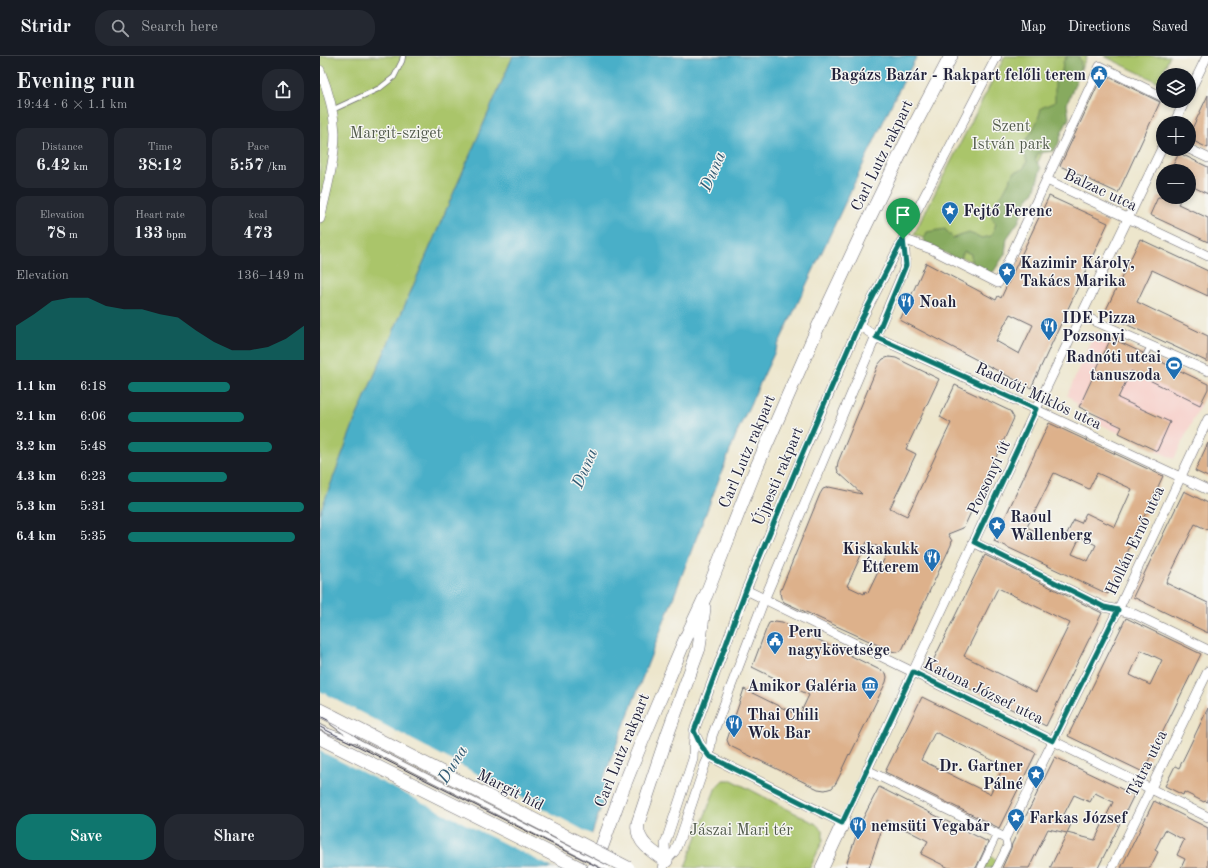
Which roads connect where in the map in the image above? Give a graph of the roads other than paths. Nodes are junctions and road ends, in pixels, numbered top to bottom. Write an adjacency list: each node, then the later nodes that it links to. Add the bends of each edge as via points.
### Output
1 (403, 56): 9 (lane, via 394,77 380,88)
2 (951, 56): 30 (main road, Carl Lutz rakpart, via 912,130 818,327 754,473)
3 (997, 56): 16 (street, Újpesti rakpart)
4 (1207, 56): 6 (street)
5 (320, 70): 9 (street)
6 (1204, 72): 7 (street)
7 (1196, 83)
8 (1156, 94): 13 (street, via 1100,66)
9 (332, 110): 15 (street, via 335,135 331,169)
10 (1196, 152): 12 (street)
11 (1158, 156): 14 (street, Pozsonyi út)
12 (1208, 158)
13 (1047, 180): 14 (street, Balzac utca); 16 (street, via 998,283 931,249)
14 (1128, 218): 17 (street, Balzac utca); 18 (street, Pozsonyi út)
15 (320, 219)
16 (903, 239): 19 (street, Újpesti rakpart); 20 (street, via 906,265)
17 (1208, 256)
18 (1081, 315): 21 (street); 24 (street, Pozsonyi út)
19 (859, 324): 20 (street, Radnóti Miklós utca); 29 (street, Újpesti rakpart)
20 (876, 337): 24 (street, Radnóti Miklós utca); 31 (street)
21 (1150, 346): 22 (lane); 23 (street)
22 (1146, 354)
23 (1208, 372)
24 (1036, 409): 26 (street, Radnóti Miklós utca); 28 (street, Pozsonyi út)
25 (1208, 419): 26 (street, Hollán Ernő utca)
26 (1180, 477): 27 (street, Radnóti Miklós utca); 32 (street, Hollán Ernő utca)
27 (1208, 490)
28 (974, 542): 32 (street, via 1104,607); 35 (street, Pozsonyi út)
29 (746, 590): 31 (street, Katona József utca); 40 (street, Újpesti rakpart)
30 (706, 595): 50 (main road, via 699,648 637,828 639,837); 52 (main road, Carl Lutz rakpart, via 640,746)
31 (764, 600): 35 (street, Katona József utca); 44 (street, via 712,736)
32 (1118, 610): 33 (street, via 1132,613); 42 (street, Hollán Ernő utca)
33 (1208, 650)
34 (1208, 670): 46 (street, Tátra utca)
35 (913, 672): 42 (street, Katona József utca); 45 (street, Pozsonyi út)
36 (320, 710): 38 (main road, Margit híd)
37 (320, 716): 43 (lane, Margit híd)
38 (334, 718): 43 (lane, Margit híd, bridge); 54 (main road, Margit híd, bridge)
39 (320, 728): 43 (lane, Margit híd)
40 (694, 731): 44 (street); 50 (street, via 693,759 665,844)
41 (320, 738): 51 (main road)
42 (1053, 741): 46 (street, Katona József utca); 49 (street, Hollán Ernő utca)
43 (359, 742): 53 (lane, Margit híd, bridge)
44 (709, 756): 48 (street); 50 (street, via 675,851)
45 (867, 770): 48 (street, Pozsonyi út); 49 (street)
46 (1150, 789): 47 (street, Katona József utca); 58 (street, Tátra utca)
47 (1208, 817)
48 (842, 823): 55 (main road)
49 (1001, 836): 56 (street, Hollán Ernő utca); 57 (street, Hollán Ernő utca, via 1007,846)
50 (664, 864)
51 (580, 868)
52 (594, 868)
53 (608, 868)
54 (628, 868)
55 (822, 868)
56 (981, 868)
57 (996, 868)
58 (1112, 868)

